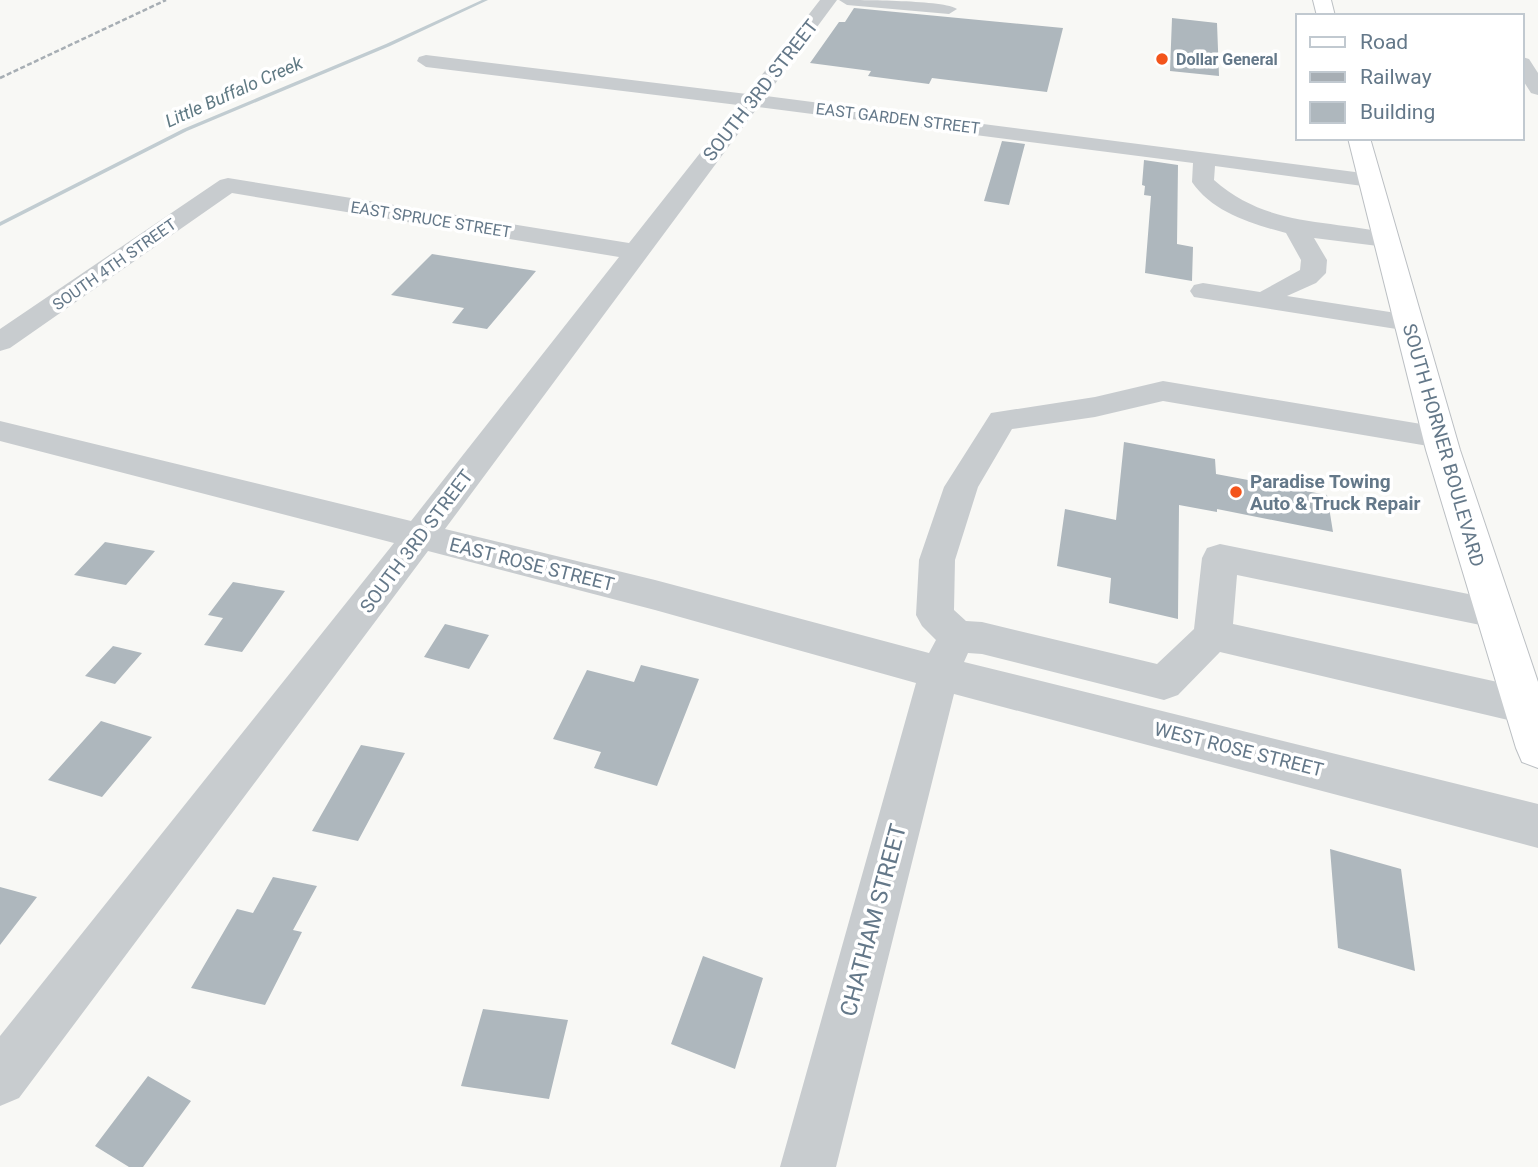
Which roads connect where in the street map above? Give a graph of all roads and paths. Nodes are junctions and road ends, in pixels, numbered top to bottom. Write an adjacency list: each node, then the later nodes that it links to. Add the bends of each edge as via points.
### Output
1 (829, 0): 5 (street, SOUTH 3RD STREET)
2 (846, 0): 3 (street)
3 (949, 9)
4 (426, 61): 5 (street, EAST GARDEN STREET)
5 (752, 99): 7 (street, EAST GARDEN STREET); 14 (street, SOUTH 3RD STREET)
6 (909, 99): 7 (street, via 883,98)
7 (865, 114): 9 (street, EAST GARDEN STREET)
8 (1360, 140): 10 (main road, SOUTH HORNER BOULEVARD)
9 (1204, 158): 10 (street, EAST GARDEN STREET); 12 (street, via 1203,182 1214,195 1271,222)
10 (1370, 180): 13 (main road, SOUTH HORNER BOULEVARD)
11 (228, 185): 14 (street, EAST SPRUCE STREET); 18 (street, SOUTH 4TH STREET)
12 (1294, 227): 13 (street); 16 (street, via 1314,260 1313,273 1277,288)
13 (1386, 240): 17 (main road, SOUTH HORNER BOULEVARD)
14 (635, 252): 21 (street, SOUTH 3RD STREET)
15 (1203, 291): 16 (street)
16 (1267, 300): 17 (street)
17 (1409, 323): 20 (main road, SOUTH HORNER BOULEVARD)
18 (0, 342)
19 (0, 431): 21 (street, EAST ROSE STREET)
20 (1440, 437): 22 (main road, SOUTH HORNER BOULEVARD); 24 (street, via 1163,391 1095,407 1002,420 961,487 937,560 935,615)
21 (419, 536): 24 (street, EAST ROSE STREET, via 655,595); 28 (street, SOUTH 3RD STREET)
22 (1494, 613): 23 (street, via 1220,558); 25 (main road, SOUTH HORNER BOULEVARD)
23 (1213, 635): 24 (street, via 1164,683 982,638); 25 (street)
24 (948, 655): 27 (street, WEST ROSE STREET); 29 (street, CHATHAM STREET)
25 (1525, 706): 26 (main road, SOUTH HORNER BOULEVARD)
26 (1538, 748)
27 (1538, 826)
28 (0, 1079)
29 (808, 1167)

